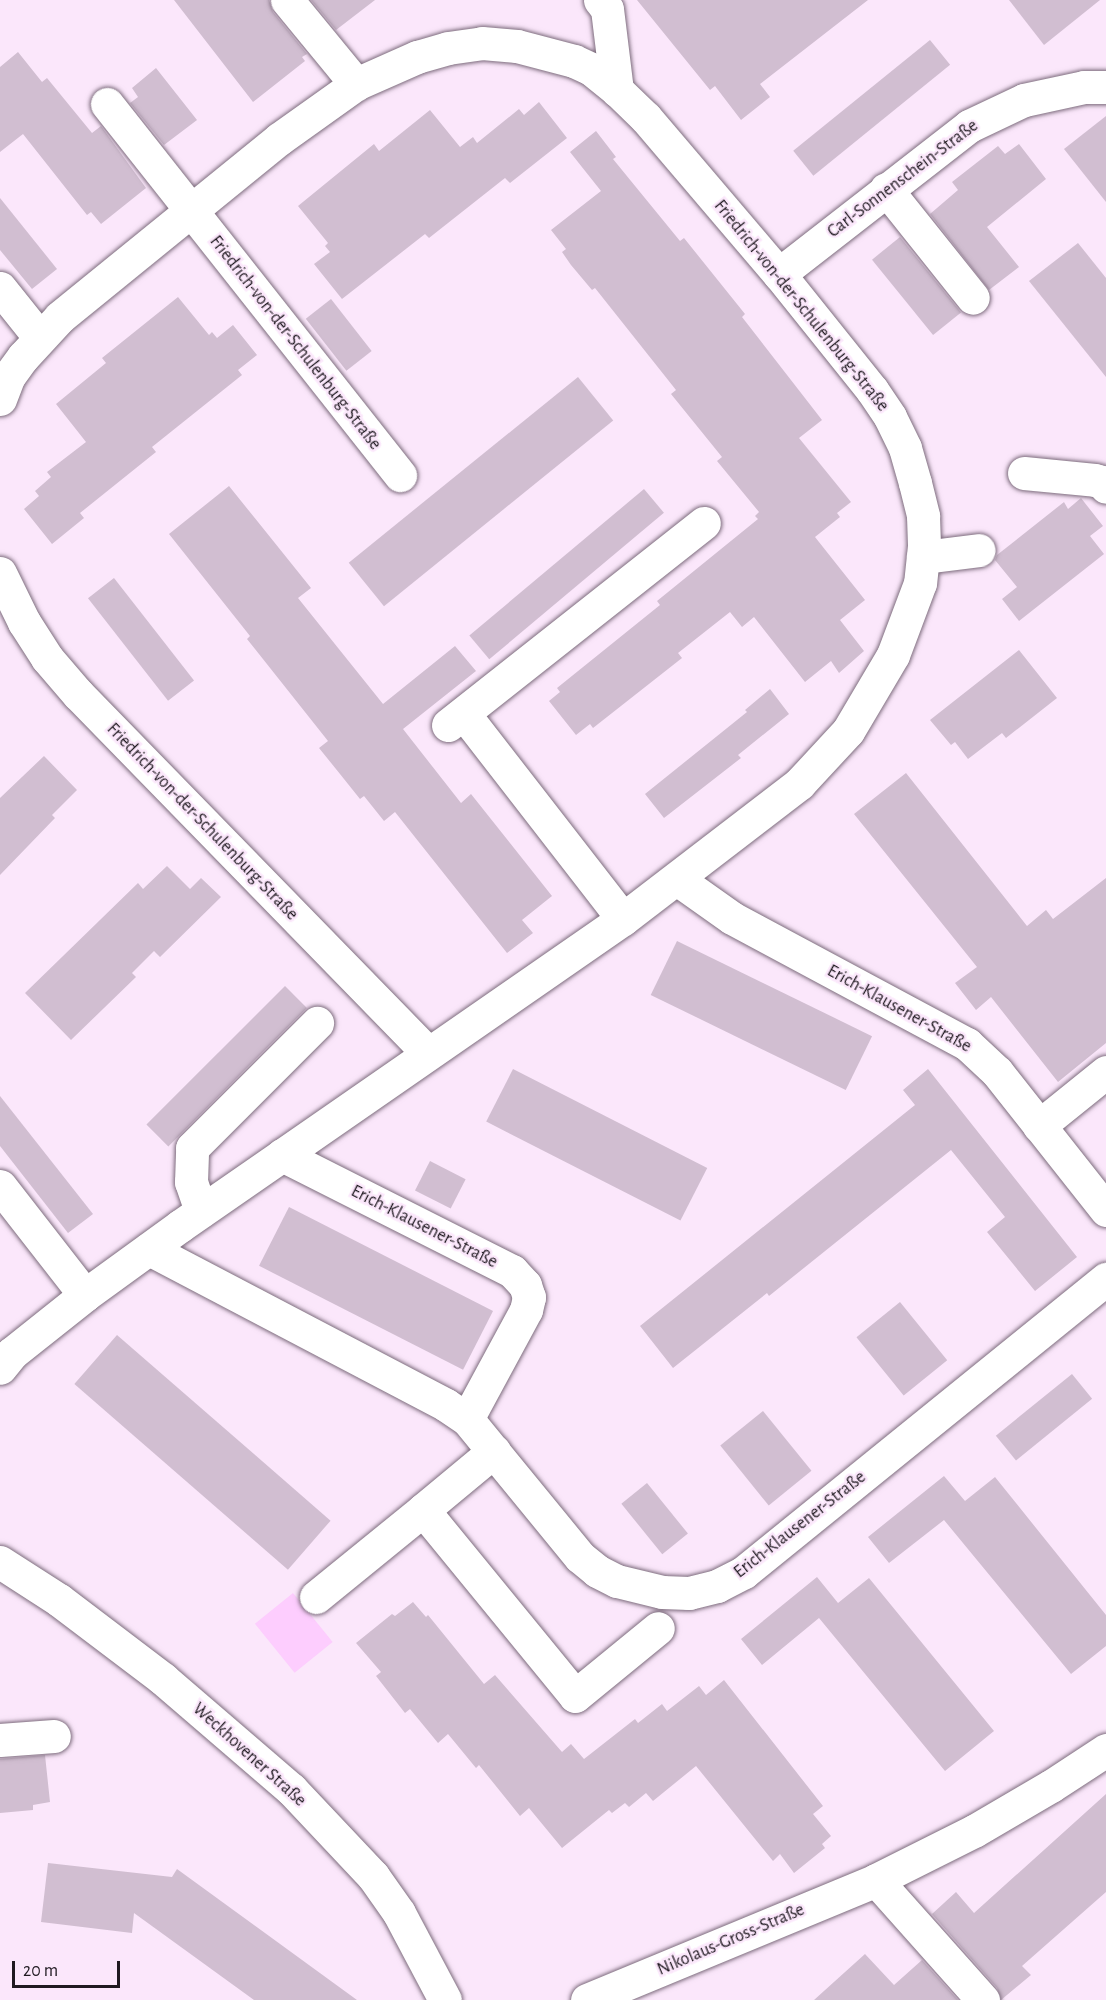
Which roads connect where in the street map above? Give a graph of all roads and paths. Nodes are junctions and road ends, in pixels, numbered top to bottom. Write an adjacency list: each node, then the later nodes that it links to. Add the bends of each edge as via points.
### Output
1 (287, 0): 3 (street)
2 (600, 0): 5 (street, via 607,9)
3 (356, 84): 5 (street, Friedrich-von-der-Schulenburg-Straße, via 417,57 482,43 517,46 566,58 591,69); 8 (street, Friedrich-von-der-Schulenburg-Straße, via 279,139)
4 (1106, 87): 7 (street, Carl-Sonnenschein-Straße, via 1055,92 996,112 942,145)
5 (617, 90): 9 (street, Friedrich-von-der-Schulenburg-Straße, via 673,148)
6 (107, 105): 8 (street)
7 (886, 189): 9 (street, Carl-Sonnenschein-Straße); 11 (street)
8 (191, 212): 12 (street, Friedrich-von-der-Schulenburg-Straße, via 84,296); 15 (street, Friedrich-von-der-Schulenburg-Straße)
9 (779, 274): 19 (street, Friedrich-von-der-Schulenburg-Straße, via 890,417 905,448 923,516)
10 (0, 288): 12 (street)
11 (973, 298)
12 (40, 338): 13 (street, Friedrich-von-der-Schulenburg-Straße, via 9,376)
13 (0, 399)
14 (1024, 473): 16 (street, via 1095,480)
15 (400, 475)
16 (1106, 488)
17 (704, 523): 22 (street, via 456,719)
18 (979, 550): 19 (street)
19 (923, 557): 21 (street, Friedrich-von-der-Schulenburg-Straße, via 920,583 893,655 848,731 799,784)
20 (0, 573): 24 (street, Friedrich-von-der-Schulenburg-Straße, via 24,622 78,694)
21 (677, 879): 22 (street, Friedrich-von-der-Schulenburg-Straße); 26 (street, Erich-Klausener-Straße, via 732,918 967,1044 997,1072)
22 (623, 919): 24 (street, Friedrich-von-der-Schulenburg-Straße)
23 (317, 1023): 30 (street, via 192,1148 192,1182)
24 (428, 1053): 27 (street, Friedrich-von-der-Schulenburg-Straße)
25 (1106, 1072): 26 (street)
26 (1039, 1126): 29 (street, Erich-Klausener-Straße)
27 (282, 1155): 30 (street, Friedrich-von-der-Schulenburg-Straße); 35 (street, Erich-Klausener-Straße, via 512,1271 525,1285 529,1297 526,1310)
28 (0, 1186): 33 (street)
29 (1106, 1210)
30 (201, 1211): 31 (street, Friedrich-von-der-Schulenburg-Straße)
31 (148, 1249): 33 (street, Friedrich-von-der-Schulenburg-Straße); 35 (street, Erich-Klausener-Straße)
32 (1106, 1279): 36 (street, Erich-Klausener-Straße, via 767,1555 717,1586 689,1593 662,1592 617,1581 597,1571 579,1557)
33 (85, 1295): 34 (street, Friedrich-von-der-Schulenburg-Straße, via 12,1353)
34 (0, 1368)
35 (467, 1419): 36 (street, Erich-Klausener-Straße)
36 (494, 1451): 37 (street)
37 (423, 1510): 39 (street); 40 (street, via 575,1696)
38 (0, 1562): 45 (street, Weckhovener Straße, via 59,1600 163,1678 291,1789 373,1876 399,1913)
39 (316, 1597)
40 (658, 1628)
41 (54, 1736): 42 (street)
42 (0, 1740)
43 (1106, 1750): 44 (street, Nikolaus-Gross-Straße, via 974,1831)
44 (876, 1880): 46 (street, Nikolaus-Gross-Straße); 47 (street)
45 (445, 2000)
46 (587, 2000)
47 (983, 2000)

